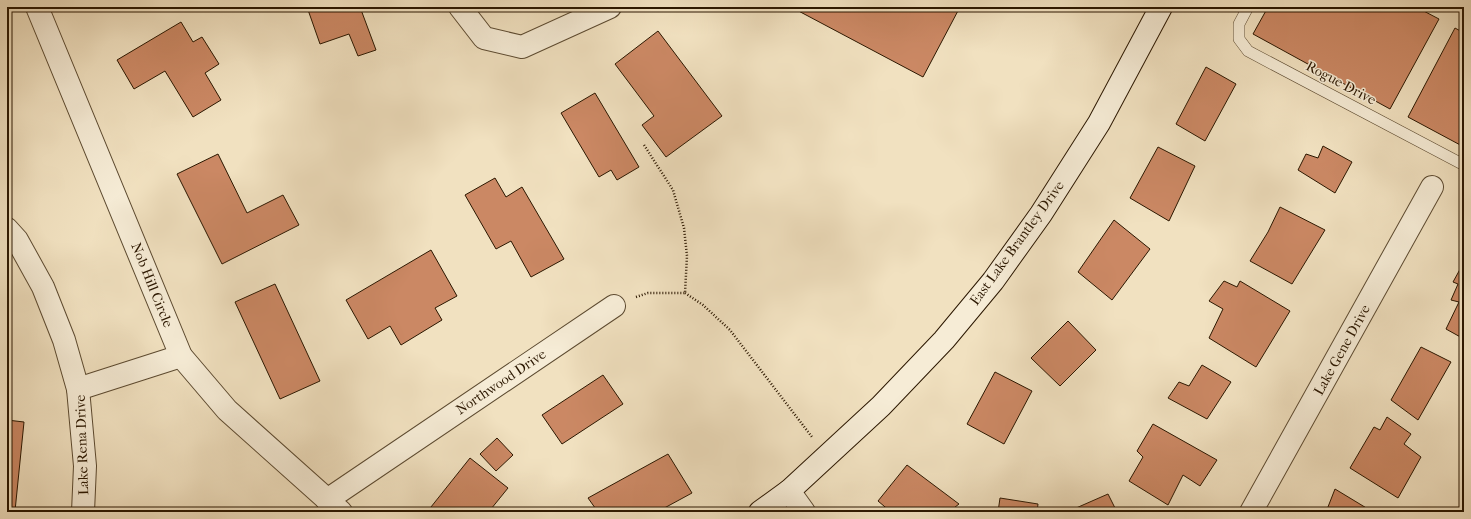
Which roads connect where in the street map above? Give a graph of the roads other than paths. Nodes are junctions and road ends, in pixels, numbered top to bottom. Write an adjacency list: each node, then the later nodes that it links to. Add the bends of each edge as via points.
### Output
1 (37, 7): 10 (street, Nob Hill Circle)
2 (460, 7): 3 (street, via 484,38 522,47)
3 (610, 7)
4 (1161, 7): 12 (street, East Lake Brantley Drive, via 1099,123 1041,214 993,281 938,346 881,406)
5 (1248, 7): 6 (lane, Rogue Drive, via 1239,24 1239,39 1248,51)
6 (1464, 166)
7 (1432, 187): 17 (street, Lake Gene Drive)
8 (7, 229): 11 (street, via 17,240 43,287 64,340)
9 (614, 306): 13 (street, Northwood Drive)
10 (181, 356): 11 (street, Lake Rena Drive); 13 (street, Nob Hill Circle, via 227,410)
11 (78, 389): 14 (street, Lake Rena Drive, via 85,466)
12 (789, 491): 15 (street, East Lake Brantley Drive); 16 (street)
13 (334, 506)
14 (83, 512)
15 (760, 512)
16 (804, 512)
17 (1251, 512)

